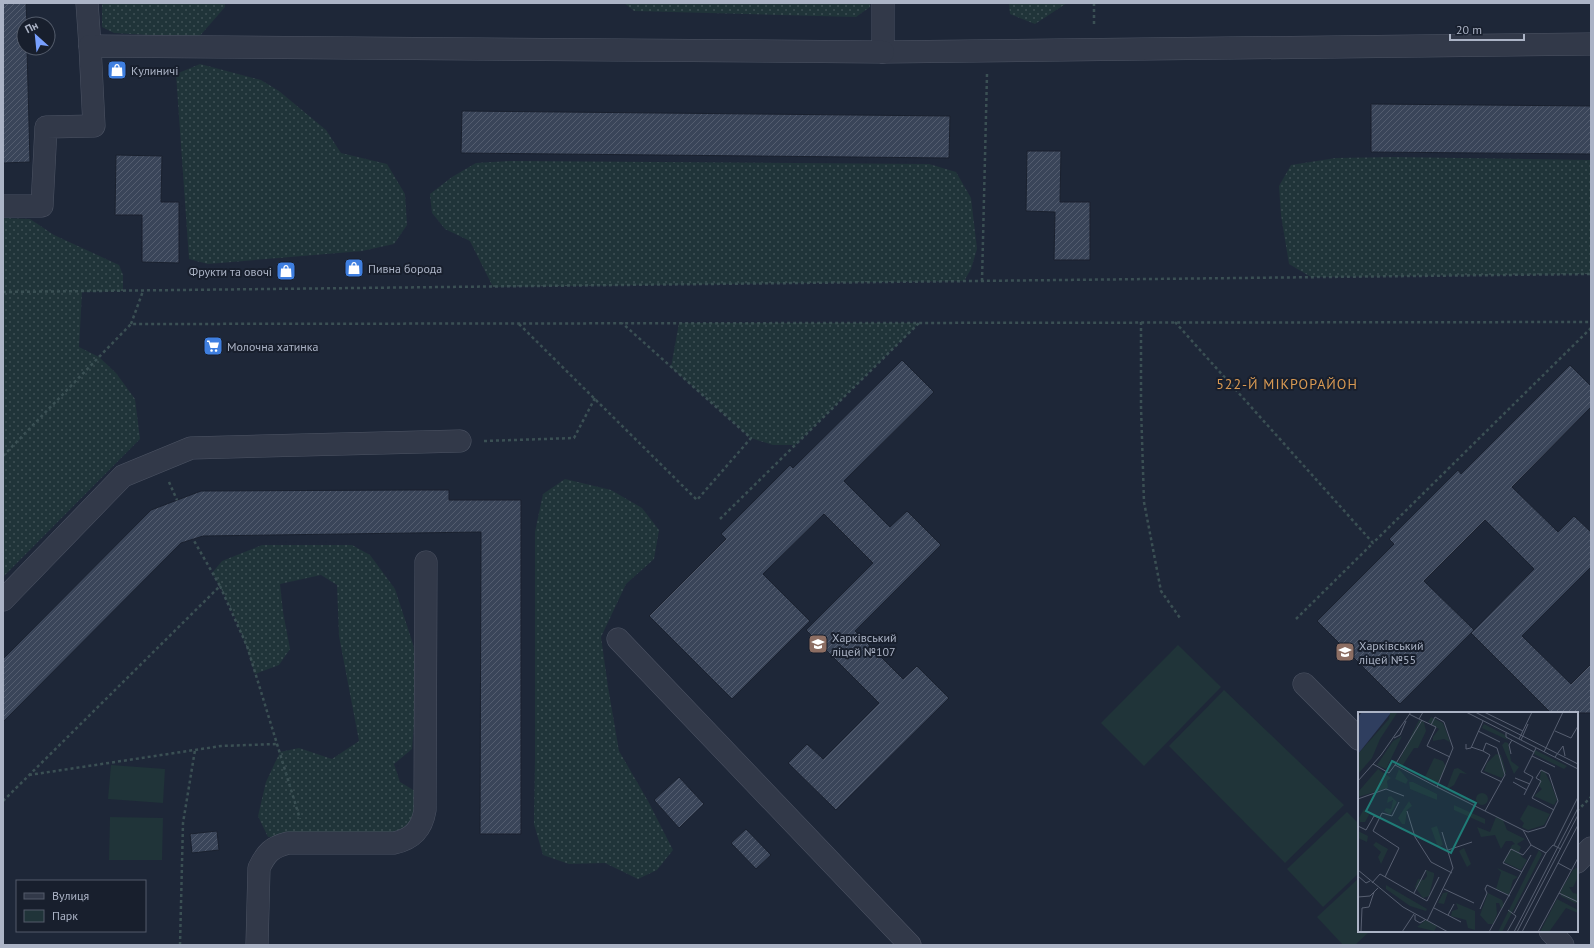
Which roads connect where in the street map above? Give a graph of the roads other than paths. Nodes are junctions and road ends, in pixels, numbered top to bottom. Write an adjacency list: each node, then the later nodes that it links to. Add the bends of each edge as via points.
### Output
1 (87, 3): 4 (lane)
2 (883, 3): 5 (lane)
3 (1591, 44): 5 (lane)
4 (90, 46): 5 (lane); 6 (lane, via 94,126 46,128 42,206)
5 (883, 52)
6 (3, 206)
7 (460, 441): 9 (lane, via 191,448 123,476)
8 (426, 562): 16 (lane, via 424,820 412,836 394,843 278,845 263,859 259,868)
9 (3, 600)
10 (618, 638): 17 (lane)
11 (1304, 684): 12 (lane)
12 (1358, 738)
13 (1591, 848): 14 (lane)
14 (1578, 861)
15 (1551, 932): 18 (lane)
16 (257, 945)
17 (910, 945)
18 (1563, 945)

